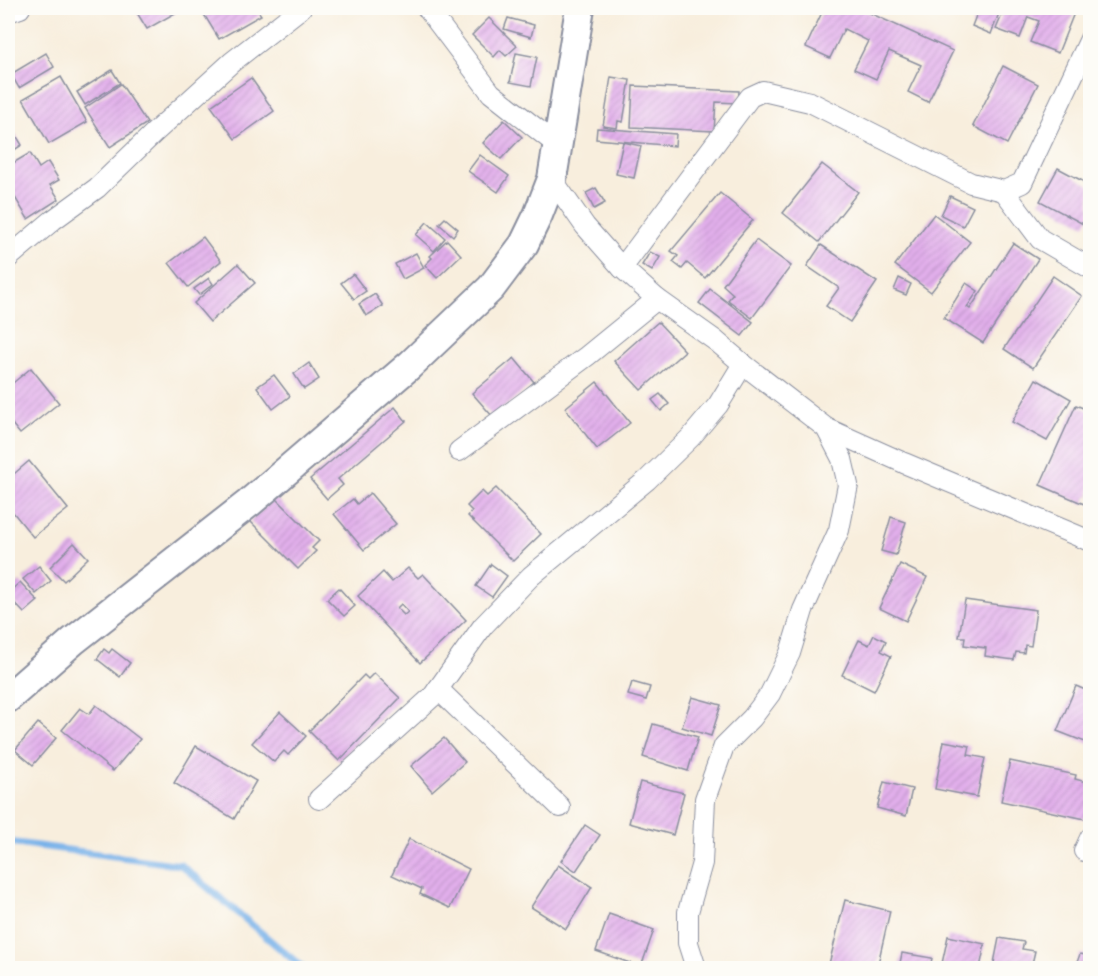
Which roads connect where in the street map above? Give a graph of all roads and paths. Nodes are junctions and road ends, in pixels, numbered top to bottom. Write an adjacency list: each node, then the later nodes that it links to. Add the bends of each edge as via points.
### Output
1 (20, 8): 5 (street)
2 (301, 8): 10 (street, via 232,62 97,188)
3 (428, 8): 7 (street, via 492,93)
4 (580, 8): 7 (main road)
5 (8, 12)
6 (1090, 39): 9 (street, via 1022,183)
7 (556, 144): 8 (main road)
8 (552, 179): 11 (street, via 585,226); 19 (main road, via 524,244 491,288 410,365 249,504 73,641)
9 (1004, 191): 11 (street, via 971,183 810,102 763,91 750,97); 12 (street, via 1040,239)
10 (8, 258)
11 (622, 268): 13 (street)
12 (1090, 268)
13 (657, 299): 14 (street); 16 (street, via 588,356)
14 (743, 364): 15 (street); 18 (street, via 718,405 691,437 647,480 531,576 483,626)
15 (826, 428): 17 (street); 22 (street, via 842,459 848,485 846,503 790,653 770,694 724,746 705,799 702,863 688,912 688,943)
16 (459, 451)
17 (1090, 541)
18 (438, 689): 20 (street); 21 (street)
19 (8, 698)
20 (319, 799)
21 (560, 807)
22 (696, 969)

